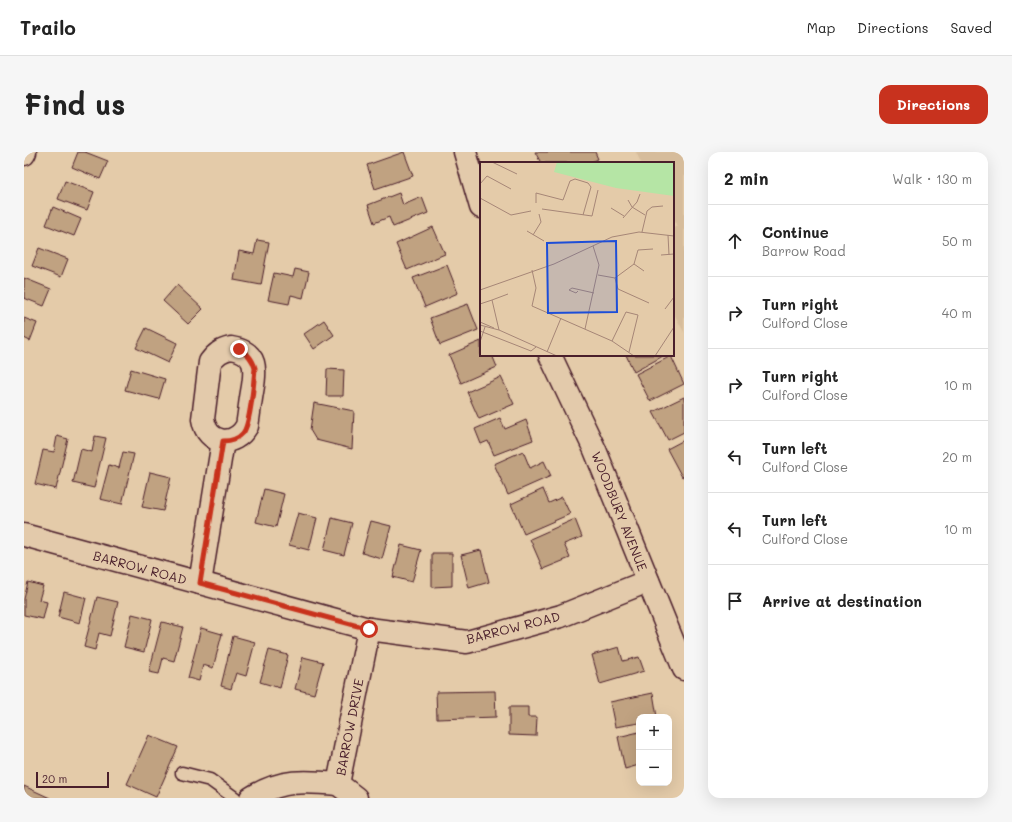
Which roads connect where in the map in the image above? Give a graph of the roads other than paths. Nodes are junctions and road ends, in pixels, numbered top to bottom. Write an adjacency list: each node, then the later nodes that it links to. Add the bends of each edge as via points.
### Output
1 (466, 152): 2 (street)
2 (480, 204)
3 (550, 356): 6 (street, WOODBURY AVENUE, via 595,450)
4 (223, 441): 7 (street)
5 (24, 535): 7 (street, BARROW ROAD)
6 (648, 580): 8 (street, BARROW ROAD, via 562,616 467,642); 9 (street, WOODBURY AVENUE)
7 (200, 583): 8 (street, BARROW ROAD)
8 (369, 629): 11 (street, BARROW DRIVE)
9 (684, 669)
10 (182, 772): 12 (lane, via 210,780)
11 (338, 784): 13 (street, BARROW DRIVE, via 303,781 280,785); 14 (street)
12 (235, 798)
13 (251, 798)
14 (356, 798)

